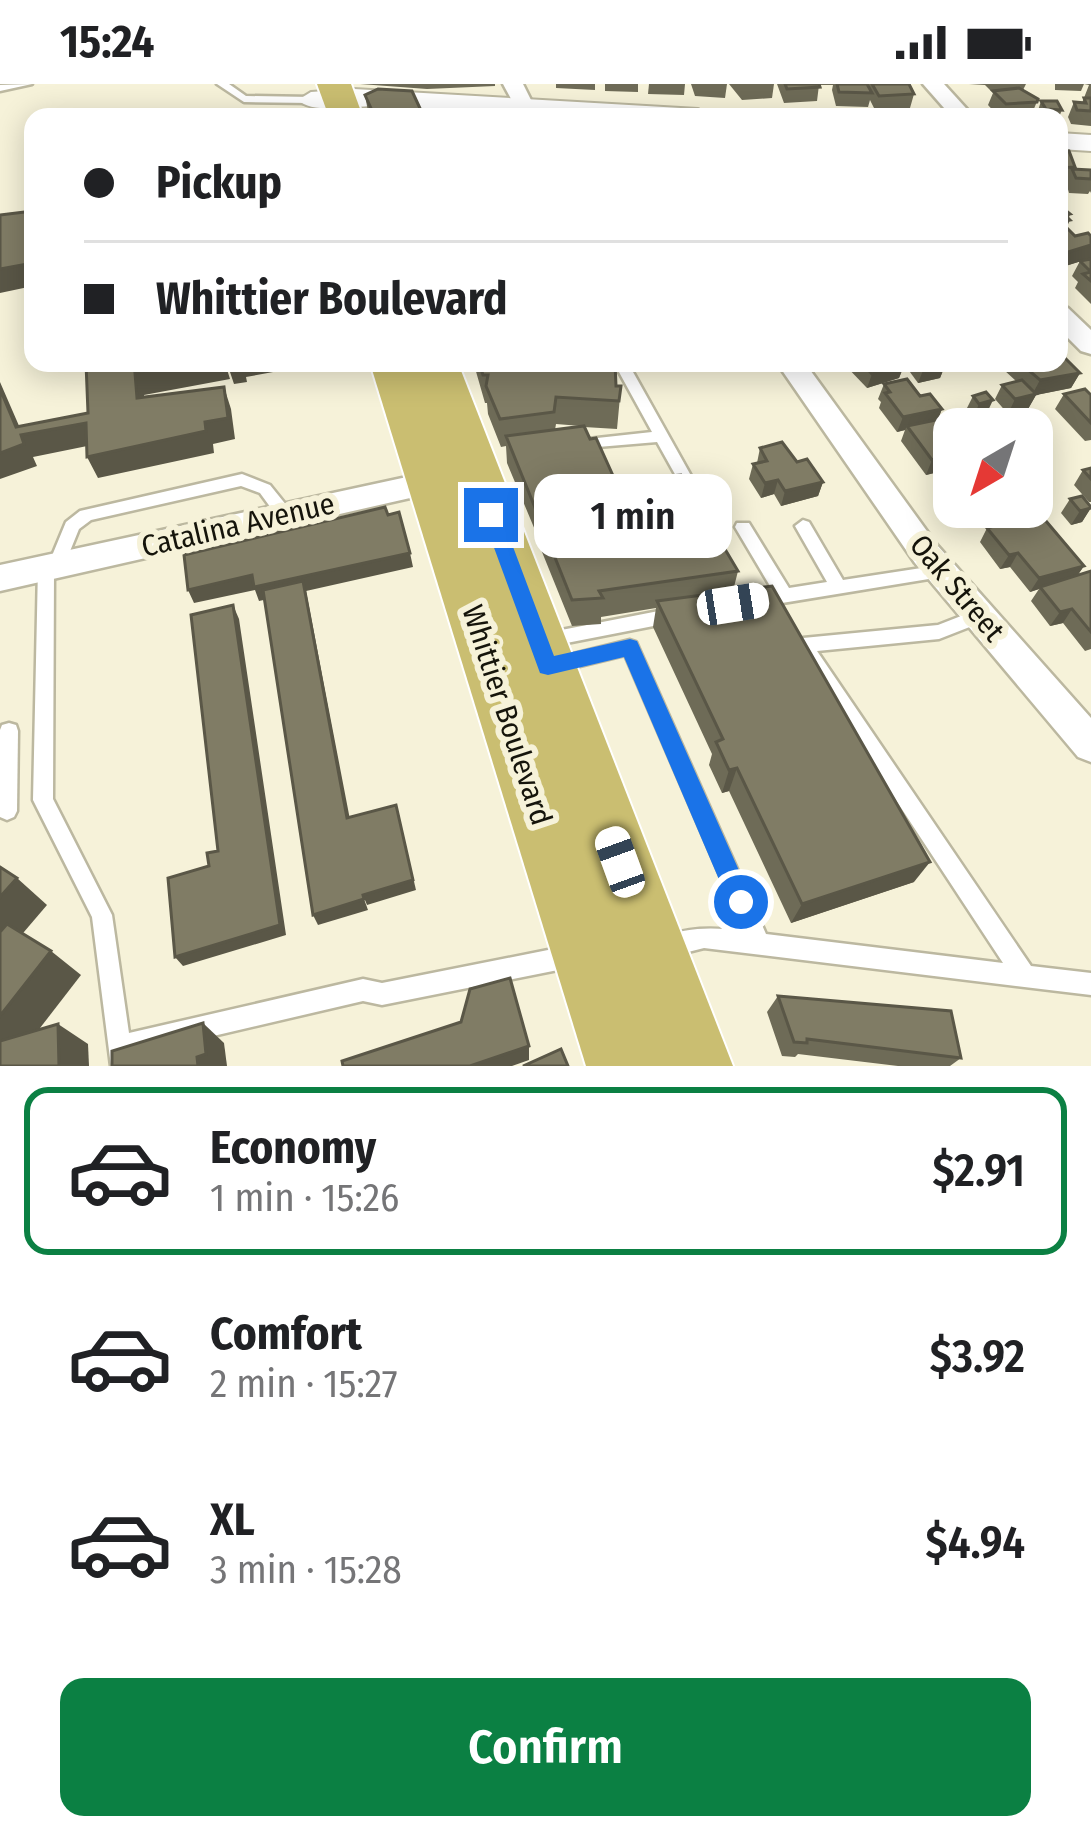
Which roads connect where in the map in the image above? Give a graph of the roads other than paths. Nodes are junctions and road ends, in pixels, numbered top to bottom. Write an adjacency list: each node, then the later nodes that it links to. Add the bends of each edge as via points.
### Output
1 (27, 84): 4 (lane)
2 (222, 84): 6 (lane, via 244,99)
3 (933, 84): 10 (street)
4 (0, 88)
5 (519, 95): 8 (street); 9 (street)
6 (325, 100): 7 (street)
7 (450, 108)
8 (486, 108)
9 (598, 108)
10 (955, 108)
11 (1068, 323): 12 (street)
12 (1091, 345)
13 (398, 372): 19 (main road, Whittier Boulevard)
14 (439, 372): 19 (main road, Whittier Boulevard)
15 (626, 372): 17 (lane)
16 (797, 372): 24 (street, Oak Street)
17 (662, 436): 18 (lane); 20 (lane)
18 (553, 448)
19 (467, 468): 23 (street, Catalina Avenue); 31 (main road, Whittier Boulevard); 38 (main road, Whittier Boulevard)
20 (691, 490)
21 (803, 526): 26 (lane)
22 (743, 527): 27 (lane)
23 (51, 567): 25 (street, Catalina Avenue); 34 (lane)
24 (941, 572): 26 (lane); 30 (street, Oak Street)
25 (0, 578)
26 (838, 587): 27 (lane)
27 (785, 596): 28 (lane)
28 (743, 603)
29 (702, 609): 31 (lane)
30 (979, 616): 33 (street, Oak Street); 39 (lane, via 939,632 802,645)
31 (543, 654): 36 (lane, via 630,647); 37 (main road, Whittier Boulevard)
32 (9, 731): 35 (lane)
33 (1091, 745)
34 (43, 800): 35 (lane); 41 (lane, via 102,915)
35 (4, 812)
36 (760, 944): 37 (lane, via 704,937); 39 (lane)
37 (652, 950): 43 (main road, Whittier Boulevard)
38 (586, 954): 41 (lane, via 382,994 363,990); 42 (main road, Whittier Boulevard)
39 (1025, 976): 40 (lane)
40 (1091, 984)
41 (120, 1056)
42 (623, 1066)
43 (696, 1066)

